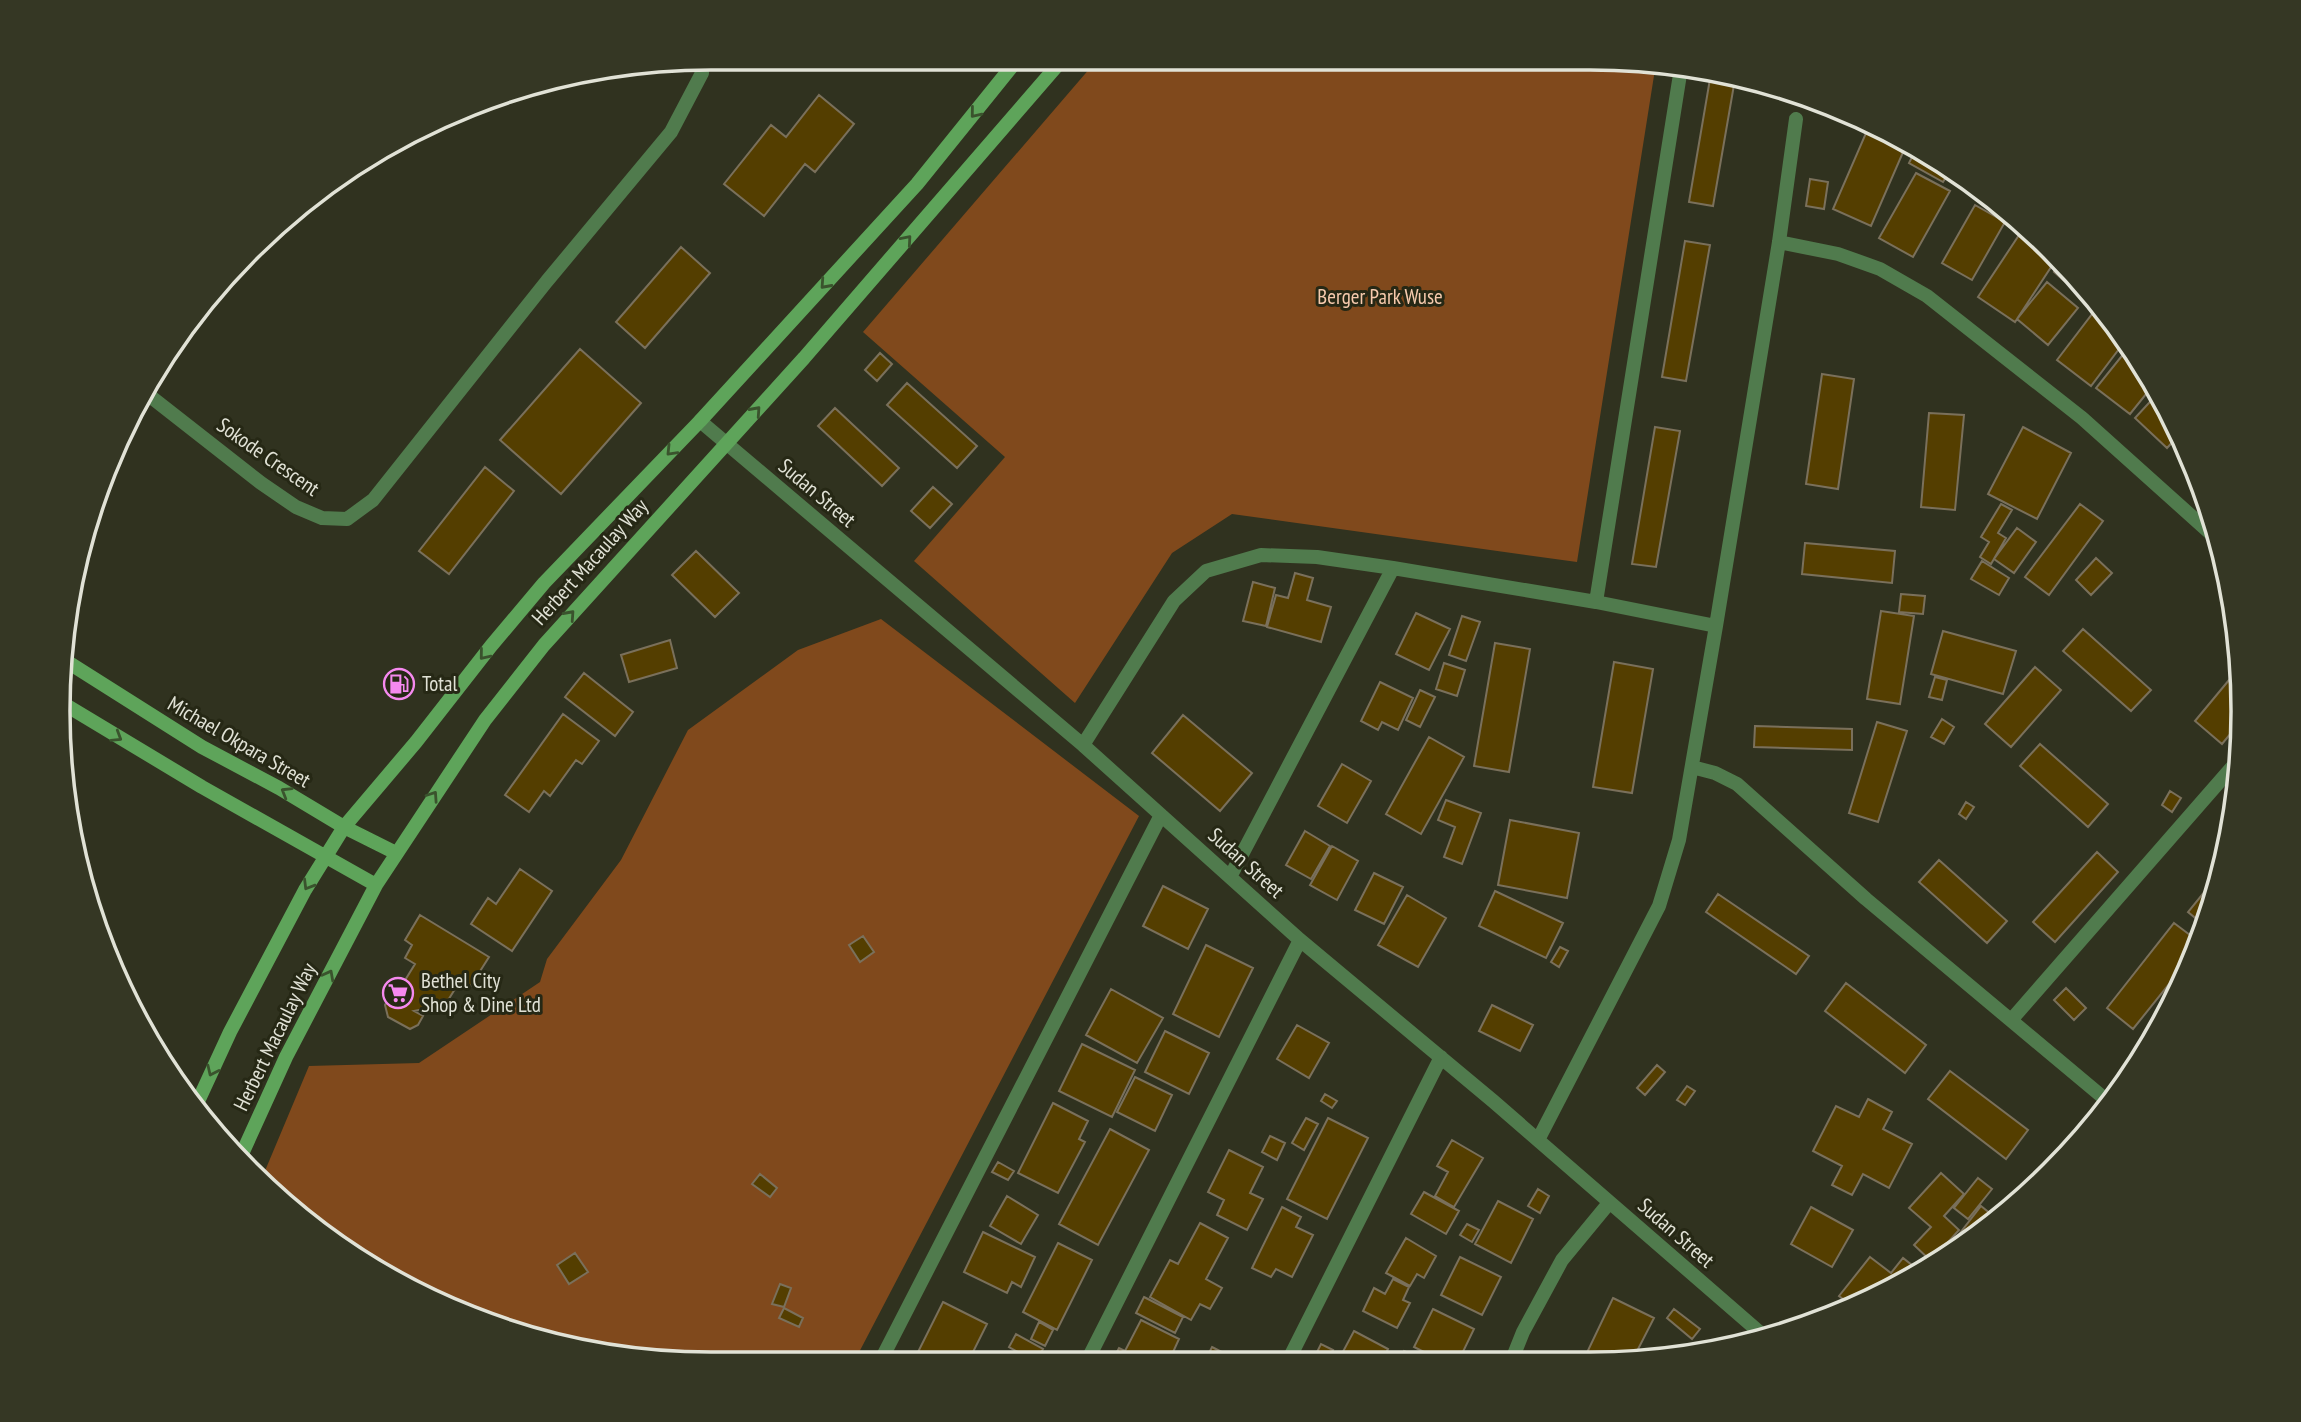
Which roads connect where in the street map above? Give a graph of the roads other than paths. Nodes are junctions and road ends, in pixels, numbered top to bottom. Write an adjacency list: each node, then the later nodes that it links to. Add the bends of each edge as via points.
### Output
1 (702, 70): 7 (street, Sokode Crescent, via 671,132 373,500 347,519 322,518 296,507)
2 (1009, 70): 8 (main road, Herbert Macaulay Way, one-way to 8, via 917,184)
3 (1053, 70): 9 (main road, Herbert Macaulay Way, one-way to 3)
4 (1680, 76): 12 (street)
5 (1796, 119): 6 (street)
6 (1779, 242): 10 (street, via 1881,269 1927,296 2082,418); 13 (street)
7 (152, 398)
8 (700, 421): 9 (street, Sudan Street); 20 (main road, Herbert Macaulay Way, one-way to 20, via 544,583)
9 (727, 444): 16 (street, Sudan Street); 21 (main road, Herbert Macaulay Way, one-way to 9, via 485,720 544,645)
10 (2204, 527)
11 (1393, 568): 12 (street); 16 (street, via 1261,555 1206,571 1174,601); 23 (street)
12 (1596, 602): 13 (street)
13 (1716, 626): 17 (street)
14 (71, 664): 20 (main road, Michael Okpara Street, one-way to 14)
15 (70, 708): 22 (main road, one-way to 22)
16 (1083, 745): 19 (street, Sudan Street)
17 (1692, 767): 26 (street, via 1737,784); 30 (street, via 1679,840 1659,906)
18 (2228, 772): 26 (street)
19 (1161, 814): 23 (street, Sudan Street); 34 (street)
20 (344, 827): 21 (main road, Michael Okpara Street); 22 (main road, Herbert Macaulay Way)
21 (396, 853): 24 (main road, Herbert Macaulay Way)
22 (325, 858): 24 (main road); 29 (main road, Herbert Macaulay Way, one-way to 29, via 304,890)
23 (1230, 877): 25 (street, Sudan Street)
24 (376, 885): 31 (main road, Herbert Macaulay Way, one-way to 24, via 286,1057)
25 (1300, 940): 27 (street, Sudan Street); 35 (street)
26 (2012, 1019): 28 (street)
27 (1441, 1057): 30 (street, Sudan Street); 36 (street)
28 (2102, 1096)
29 (200, 1098)
30 (1538, 1140): 32 (street, Sudan Street)
31 (244, 1149)
32 (1609, 1203): 33 (street, Sudan Street); 37 (street, via 1562,1260)
33 (1757, 1330)
34 (885, 1352)
35 (1092, 1352)
36 (1293, 1352)
37 (1515, 1352)

